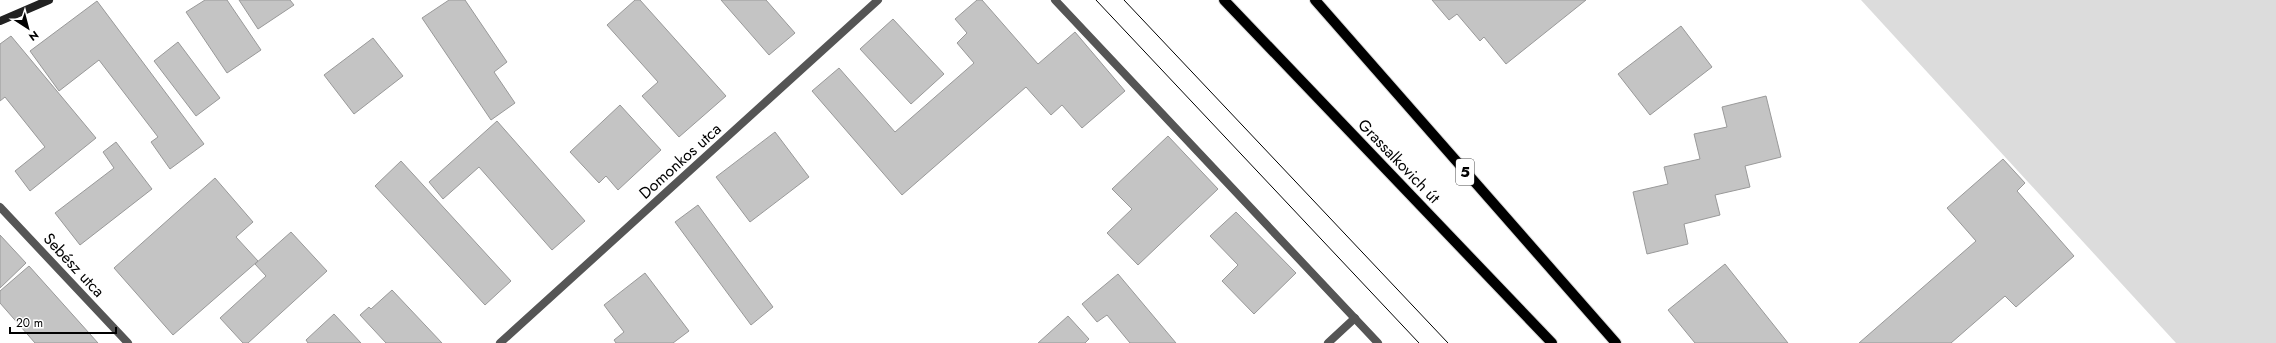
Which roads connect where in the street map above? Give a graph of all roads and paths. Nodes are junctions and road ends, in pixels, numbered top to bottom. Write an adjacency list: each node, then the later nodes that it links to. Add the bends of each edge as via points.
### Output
1 (49, 0): 6 (main road)
2 (878, 0): 10 (street, Domonkos utca)
3 (1055, 0): 8 (street)
4 (1224, 0): 13 (main road, Grassalkovich út)
5 (1315, 0): 14 (main road, 5)
6 (0, 21)
7 (0, 207): 9 (street, Sebész utca)
8 (1355, 318): 11 (street); 12 (street)
9 (128, 343)
10 (500, 343)
11 (1328, 343)
12 (1378, 343)
13 (1552, 343)
14 (1616, 343)

